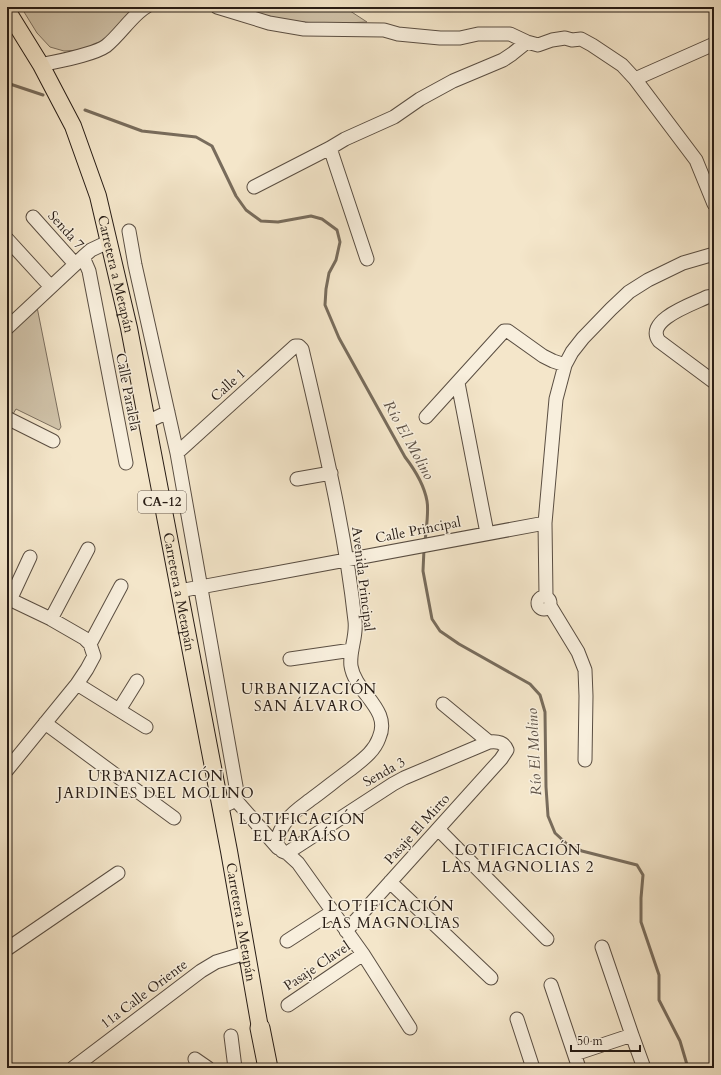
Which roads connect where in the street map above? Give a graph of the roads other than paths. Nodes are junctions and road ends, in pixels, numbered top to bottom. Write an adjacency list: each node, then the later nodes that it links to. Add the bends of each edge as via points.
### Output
1 (146, 7): 6 (street, via 104,47)
2 (217, 7): 4 (street, via 269,23 304,29 382,30 440,38 510,34)
3 (7, 10): 6 (main road, Carretera a Metapán / CA-12)
4 (527, 42): 7 (street, via 538,45 564,38 581,40 622,66); 8 (street, via 503,60 453,81 394,117)
5 (714, 44): 7 (street)
6 (41, 65): 14 (main road, Carretera a Metapán / CA-12, via 73,126 98,196)
7 (635, 79): 10 (street, via 696,160)
8 (330, 148): 9 (street); 17 (street)
9 (254, 187)
10 (714, 204)
11 (33, 217): 16 (street, Senda 7)
12 (129, 230): 25 (street)
13 (7, 239): 18 (street)
14 (108, 242): 16 (street, via 91,250); 28 (main road, Carretera a Metapán / CA-12, via 129,328)
15 (714, 254): 22 (street, via 683,263 630,292 583,338)
16 (79, 260): 18 (street); 31 (street, Calle Paralela, via 89,271)
17 (367, 260)
18 (51, 287): 20 (street)
19 (714, 296): 24 (street, via 667,317 655,330 655,336 659,341)
20 (8, 324)
21 (302, 349): 30 (street, Calle 1, via 295,346); 32 (street, Avenida Principal)
22 (565, 364): 23 (street, via 548,359 506,331); 34 (street, via 556,399)
23 (458, 382): 26 (street); 35 (street)
24 (714, 382)
25 (168, 412): 28 (street); 30 (street)
26 (426, 417)
27 (7, 418): 29 (street)
28 (147, 422): 41 (main road, Carretera a Metapán / CA-12)
29 (53, 441)
30 (177, 453): 40 (street)
31 (126, 463)
32 (331, 473): 33 (street); 38 (street, Avenida Principal)
33 (297, 479)
34 (544, 523): 35 (street, Calle Principal); 54 (street, via 548,601 578,652 585,670)
35 (487, 533): 38 (street, Calle Principal)
36 (88, 549): 43 (street)
37 (30, 557): 42 (street)
38 (347, 560): 40 (street, Calle Principal); 45 (street, Avenida Principal, via 355,624)
39 (121, 586): 44 (street)
40 (202, 587): 41 (street, Calle Principal); 56 (street, via 237,792)
41 (179, 591): 56 (main road, Carretera a Metapán / CA-12)
42 (9, 599): 43 (street)
43 (51, 619): 44 (street)
44 (90, 644): 48 (street, via 94,656)
45 (352, 650): 46 (street); 59 (street, Avenida Principal, via 351,662 356,680 381,717 383,725 379,739 365,757 292,815 277,838)
46 (290, 659)
47 (136, 681): 50 (street)
48 (76, 684): 50 (street); 51 (street)
49 (442, 704): 53 (street)
50 (119, 710): 52 (street)
51 (45, 723): 55 (street); 57 (street)
52 (146, 727)
53 (489, 742): 58 (street, Pasaje El Mirto, via 502,743 506,746 505,755); 59 (street, Senda 3, via 404,778)
54 (585, 760)
55 (7, 770)
56 (227, 803): 59 (street); 68 (main road, Carretera a Metapán / CA-12)
57 (174, 818)
58 (438, 830): 61 (street, Pasaje El Mirto); 64 (street)
59 (281, 848): 62 (street, via 298,863)
60 (118, 873): 67 (street)
61 (390, 882): 63 (street, Pasaje El Mirto); 70 (street)
62 (332, 912): 63 (street); 65 (street)
63 (346, 931): 69 (street)
64 (547, 939)
65 (287, 941)
66 (602, 947): 76 (street)
67 (7, 949)
68 (243, 953): 74 (main road, Carretera a Metapán / CA-12, via 252,978); 81 (street, 11a Calle Oriente, via 216,962 201,971)
69 (363, 954): 72 (street, Pasaje Clavel); 75 (street)
70 (491, 978)
71 (551, 985): 78 (street)
72 (288, 1005)
73 (517, 1019): 84 (street)
74 (260, 1028): 80 (highway)
75 (410, 1028)
76 (632, 1035): 78 (street); 86 (street)
77 (230, 1036): 83 (street)
78 (575, 1054): 85 (street)
79 (195, 1059): 82 (street)
80 (265, 1064)
81 (73, 1068)
82 (208, 1068)
83 (235, 1068)
84 (533, 1068)
85 (579, 1068)
86 (644, 1068)

